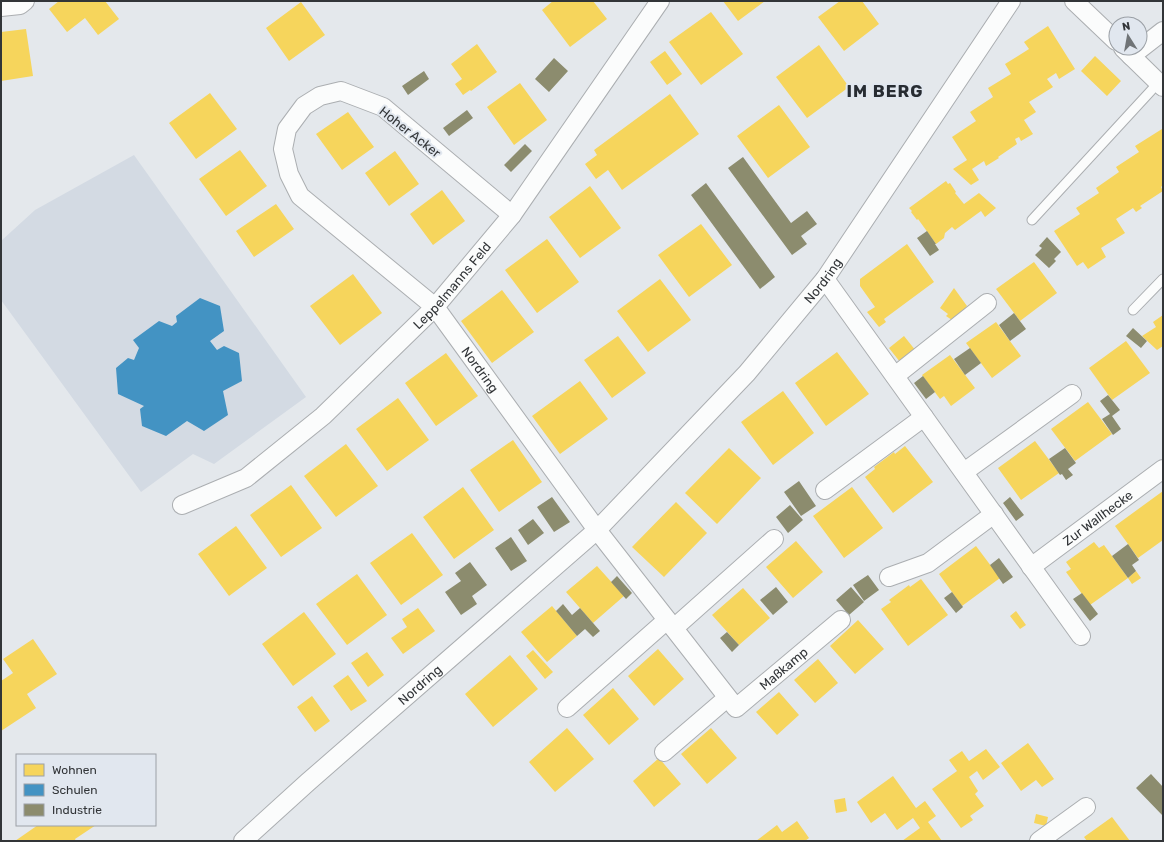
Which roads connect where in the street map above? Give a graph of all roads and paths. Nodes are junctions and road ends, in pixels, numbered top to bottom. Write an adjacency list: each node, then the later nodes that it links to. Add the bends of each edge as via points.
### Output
1 (25, 1): 5 (street, via 20,5)
2 (660, 1): 11 (street, Leppelmanns Feld)
3 (1011, 1): 13 (street, Nordring)
4 (1074, 1): 7 (street)
5 (1, 7)
6 (1163, 31): 8 (street)
7 (1108, 34)
8 (1148, 40)
9 (1131, 56): 10 (street)
10 (1161, 85): 12 (lane)
11 (512, 215): 16 (street, Leppelmanns Feld); 16 (street, Hoher Acker, via 383,107 341,91 320,96 304,106 287,129 283,149 289,174 300,196)
12 (1032, 220)
13 (825, 279): 18 (street); 26 (street, Nordring, via 747,373)
14 (1163, 279): 17 (lane)
15 (987, 303): 18 (street)
16 (435, 307): 24 (street, Leppelmanns Feld, via 323,416 246,478); 26 (street, Nordring)
17 (1133, 310)
18 (894, 376): 20 (street)
19 (1072, 394): 22 (street)
20 (924, 417): 22 (street); 23 (street)
21 (1163, 468): 28 (street, Zur Wallhecke)
22 (964, 472): 25 (street)
23 (825, 490)
24 (182, 505)
25 (994, 514): 28 (street); 29 (street, via 928,563)
26 (597, 530): 31 (street); 37 (street, Nordring)
27 (774, 539): 31 (street)
28 (1032, 567): 32 (street)
29 (889, 577)
30 (842, 620): 33 (street, Maßkamp, via 736,708)
31 (670, 624): 33 (street); 34 (street)
32 (1081, 636)
33 (727, 698): 35 (street)
34 (567, 708)
35 (664, 752)
36 (1086, 807): 38 (street)
37 (243, 841)
38 (1039, 841)

